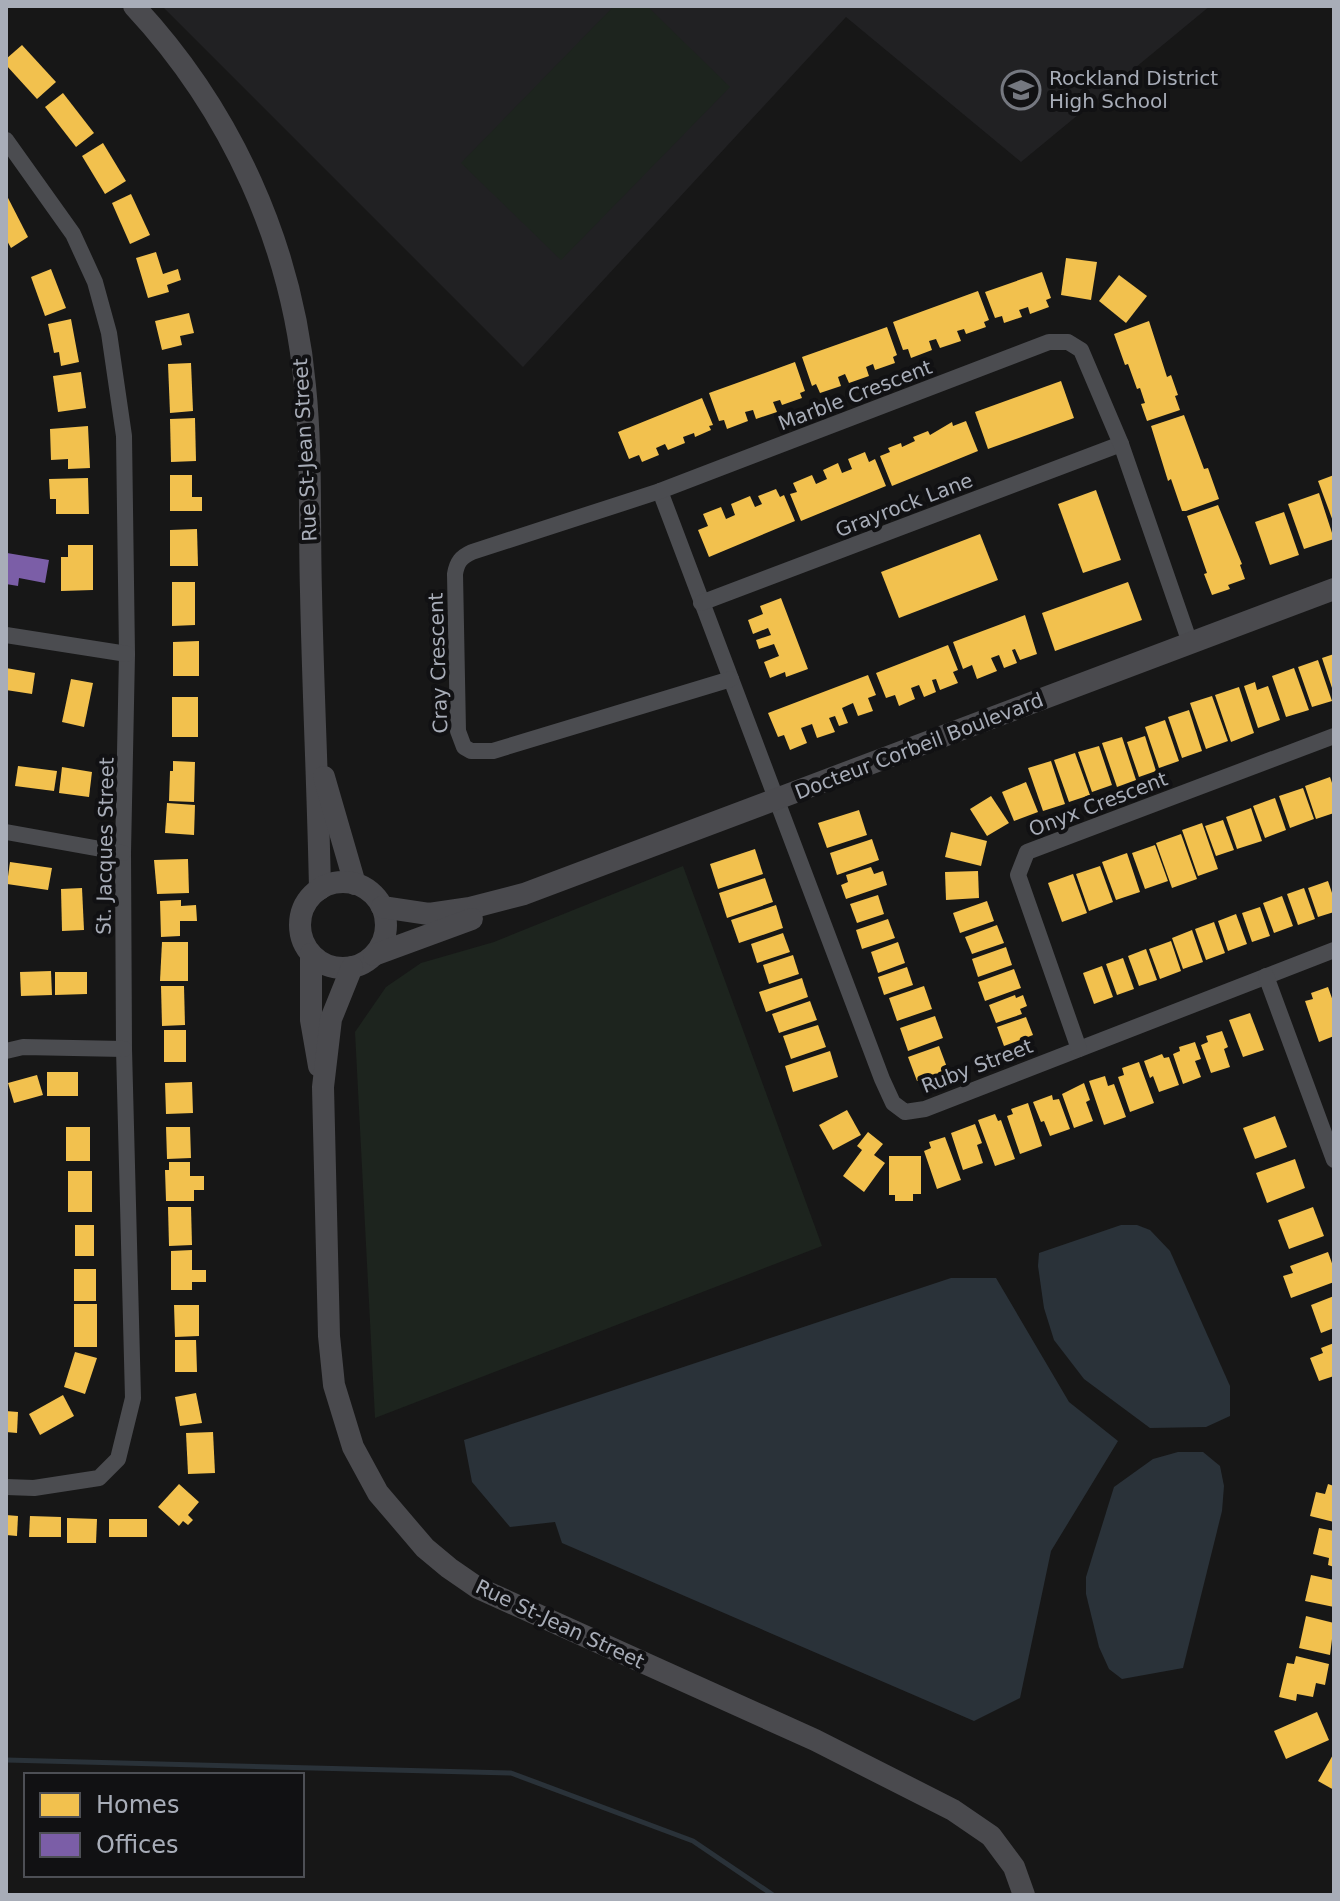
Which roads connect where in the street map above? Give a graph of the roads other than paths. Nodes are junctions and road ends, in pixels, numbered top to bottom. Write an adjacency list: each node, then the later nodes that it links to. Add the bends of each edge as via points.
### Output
1 (134, 6): 12 (main road, Rue St-Jean Street, via 192,76 242,160 276,244 294,313 307,408)
2 (6, 140): 9 (street, St. Jacques Street, via 73,234 95,282 109,333 124,436)
3 (1121, 444): 4 (street, Marble Crescent, via 1081,350 1068,342 1049,342); 6 (street, Grayrock Lane); 8 (street, Marble Crescent)
4 (660, 491): 6 (street); 10 (street, Cray Crescent, via 462,557 455,574 460,740 471,751 493,751)
5 (1334, 589): 8 (main road, Docteur Corbeil Boulevard)
6 (701, 603): 10 (street)
7 (6, 635): 9 (street)
8 (1190, 643): 13 (main road, Docteur Corbeil Boulevard)
9 (127, 654): 15 (street, St. Jacques Street)
10 (731, 679): 13 (street)
11 (1334, 736): 26 (street, Onyx Crescent, via 1027,852 1018,875)
12 (314, 746): 16 (main road, Rue St-Jean Street); 17 (main road, Rue St-Jean Street)
13 (777, 800): 18 (main road, Docteur Corbeil Boulevard); 26 (street, Ruby Street, via 893,1103 905,1112 925,1109)
14 (6, 832): 15 (street)
15 (123, 853): 25 (street, St. Jacques Street)
16 (355, 884): 17 (main road); 19 (main road)
17 (320, 889): 21 (main road, Rue St-Jean Street, via 309,898 300,926)
18 (504, 901): 19 (main road, Docteur Corbeil Boulevard, via 429,914); 22 (main road, Docteur Corbeil Boulevard, via 472,919)
19 (382, 907): 22 (main road, via 386,932)
20 (1334, 950): 24 (street, Ruby Street)
21 (311, 954): 23 (main road, via 337,968); 28 (main road, Rue St-Jean Street, via 311,1020)
22 (374, 955): 23 (main road)
23 (352, 967): 28 (main road, Rue St-Jean Street, via 331,1019)
24 (1266, 976): 26 (street, Ruby Street); 29 (street)
25 (124, 1049): 27 (street); 30 (street, St. Jacques Street, via 133,1398 118,1459 99,1478)
26 (1079, 1049)
27 (6, 1051)
28 (323, 1087): 31 (main road, Rue St-Jean Street, via 334,1385 365,1472 407,1530 449,1568 491,1594 815,1740 953,1810 991,1836 1014,1867)
29 (1334, 1160)
30 (6, 1487)
31 (1024, 1895)

